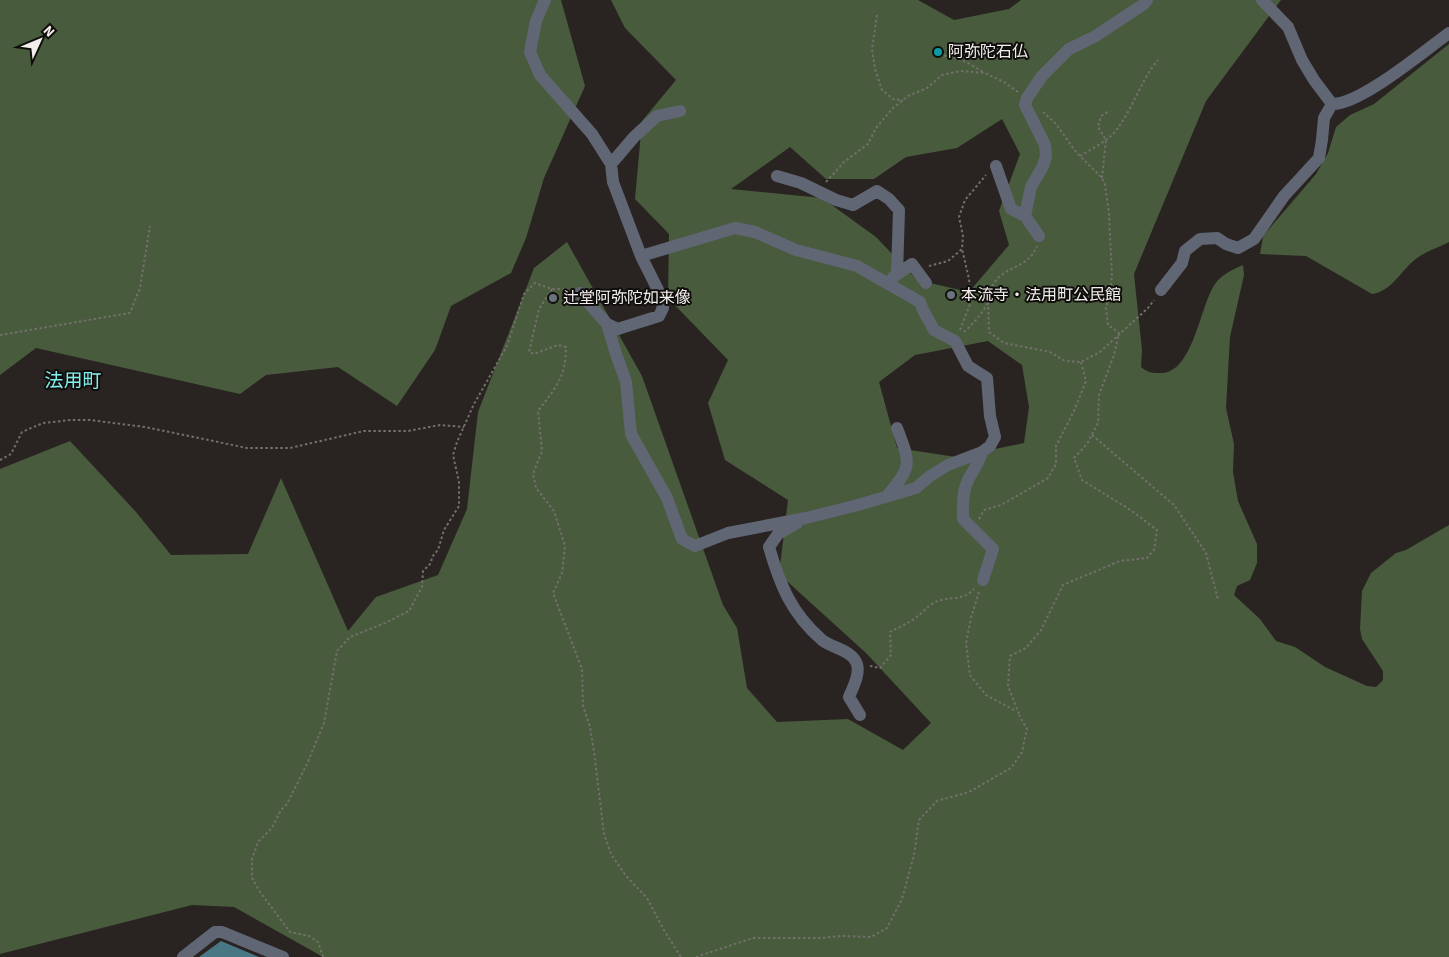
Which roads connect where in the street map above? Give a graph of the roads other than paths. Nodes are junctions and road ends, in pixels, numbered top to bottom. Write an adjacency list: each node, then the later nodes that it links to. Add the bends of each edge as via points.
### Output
1 (544, 0): 7 (street, via 530,52 540,75 592,134)
2 (1147, 0): 10 (street, via 1094,37 1069,50 1042,76 1027,98 1025,105 1045,145 1046,156 1031,187)
3 (1262, 0): 5 (street, via 1288,27 1302,60)
4 (1449, 33): 5 (street, via 1361,96)
5 (1332, 104): 15 (street, via 1324,118 1319,158 1284,196 1254,239 1238,248 1217,238 1200,239 1185,251 1182,263)
6 (680, 111): 7 (street, via 657,116)
7 (611, 164): 12 (street, via 612,182)
8 (996, 166): 10 (street, via 1011,209)
9 (777, 176): 13 (street, via 853,204 877,192 889,199 899,210)
10 (1025, 216): 11 (street)
11 (1039, 236)
12 (641, 256): 13 (street, via 735,228); 17 (street, via 664,308 659,316 624,327)
13 (892, 278): 14 (street, via 912,264); 19 (street, via 903,293 920,302 934,330 955,341 968,366 988,378 995,437)
14 (926, 283)
15 (1161, 290)
16 (580, 293): 17 (street)
17 (607, 324): 21 (street, via 626,382 631,434 667,498 682,539 695,546 728,533)
18 (897, 428): 20 (street, via 908,457 904,475)
19 (982, 452): 20 (street, via 948,465 916,488); 22 (street, via 968,480 963,498 963,519 992,549)
20 (887, 496): 21 (street)
21 (806, 518): 23 (street, via 778,534 769,547 787,599 802,620 824,641 854,659 857,679 849,698)
22 (983, 580)
23 (860, 715)
24 (183, 957): 25 (street, via 215,932 222,932)
25 (283, 957)

